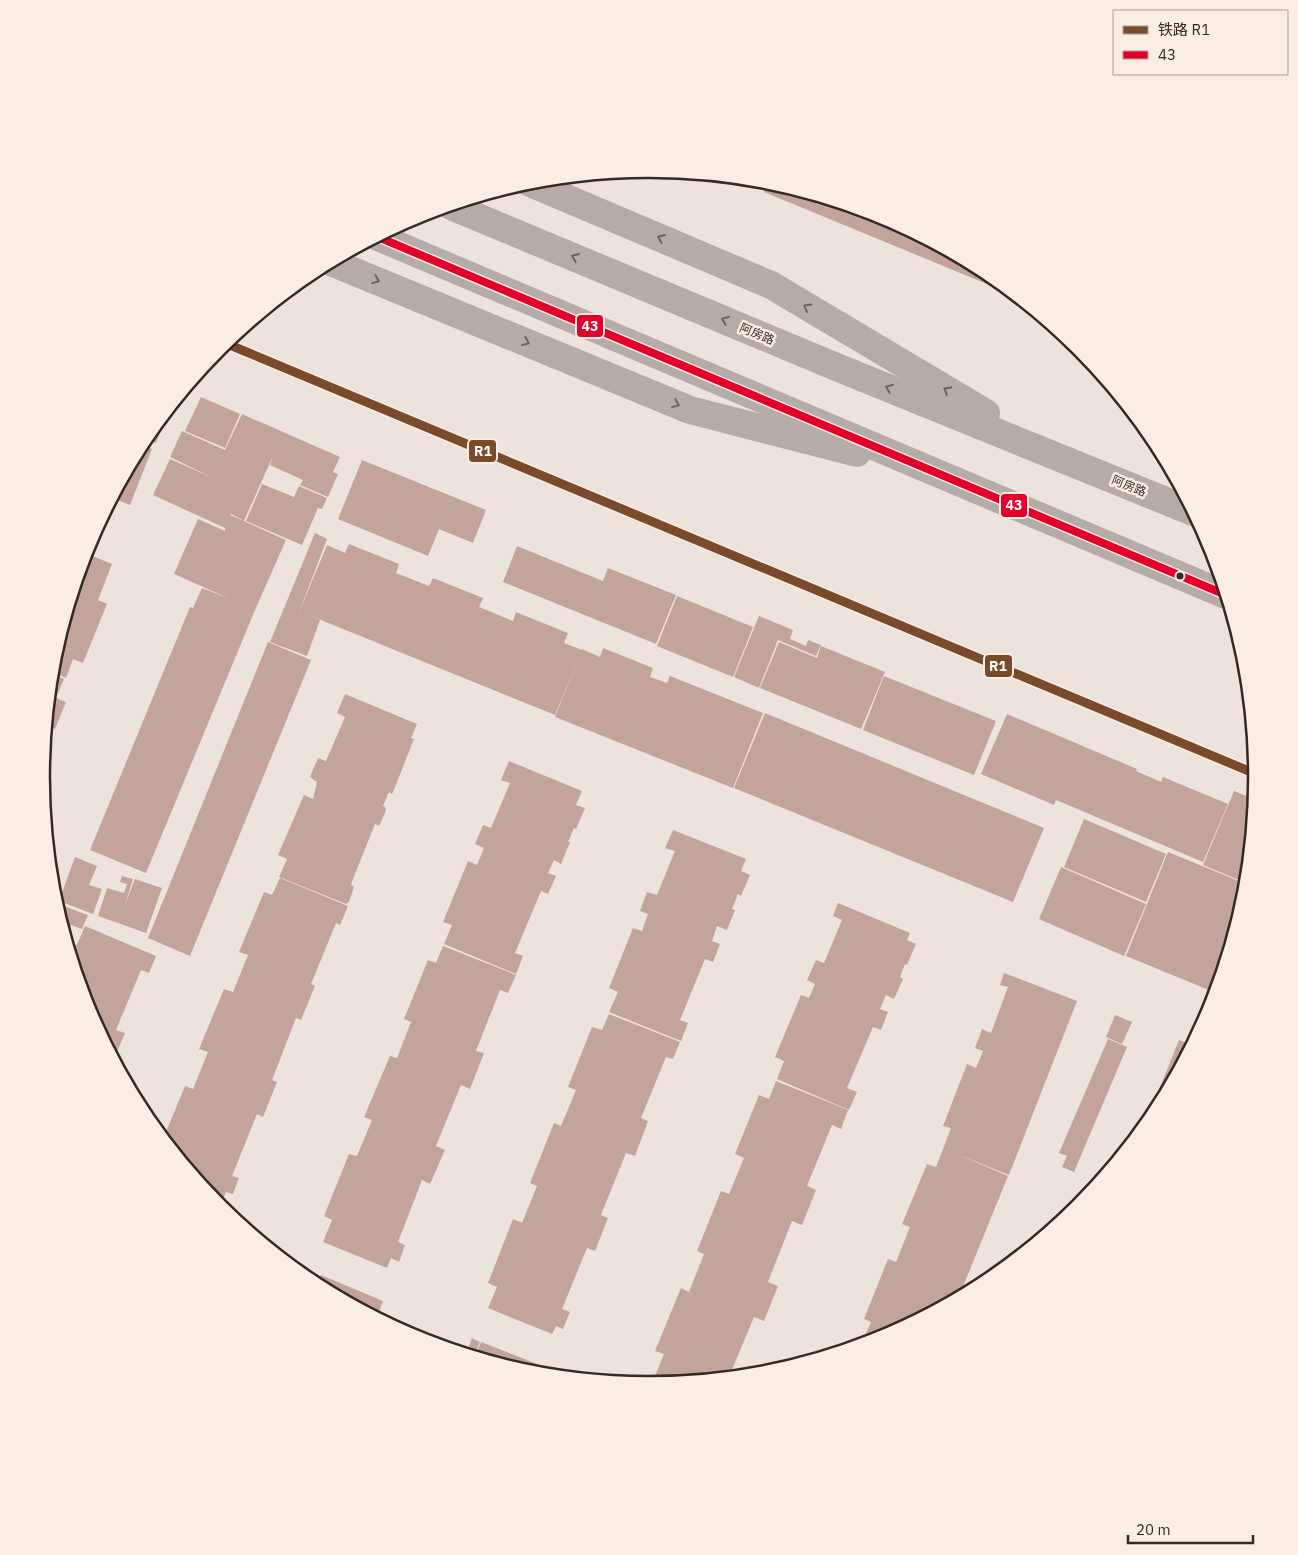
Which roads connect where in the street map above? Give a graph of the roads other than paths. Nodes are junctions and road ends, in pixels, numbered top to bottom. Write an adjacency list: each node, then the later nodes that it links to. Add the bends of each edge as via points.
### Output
1 (543, 188): 5 (main road, 阿房路, one-way to 1, via 771,285)
2 (459, 209): 5 (main road, 阿房路, one-way to 2)
3 (386, 239): 6 (main road)
4 (339, 265): 6 (main road, one-way to 6, via 690,410)
5 (1064, 460): 7 (main road, 阿房路)
6 (947, 476): 8 (main road)
7 (1184, 508)
8 (1218, 592)

